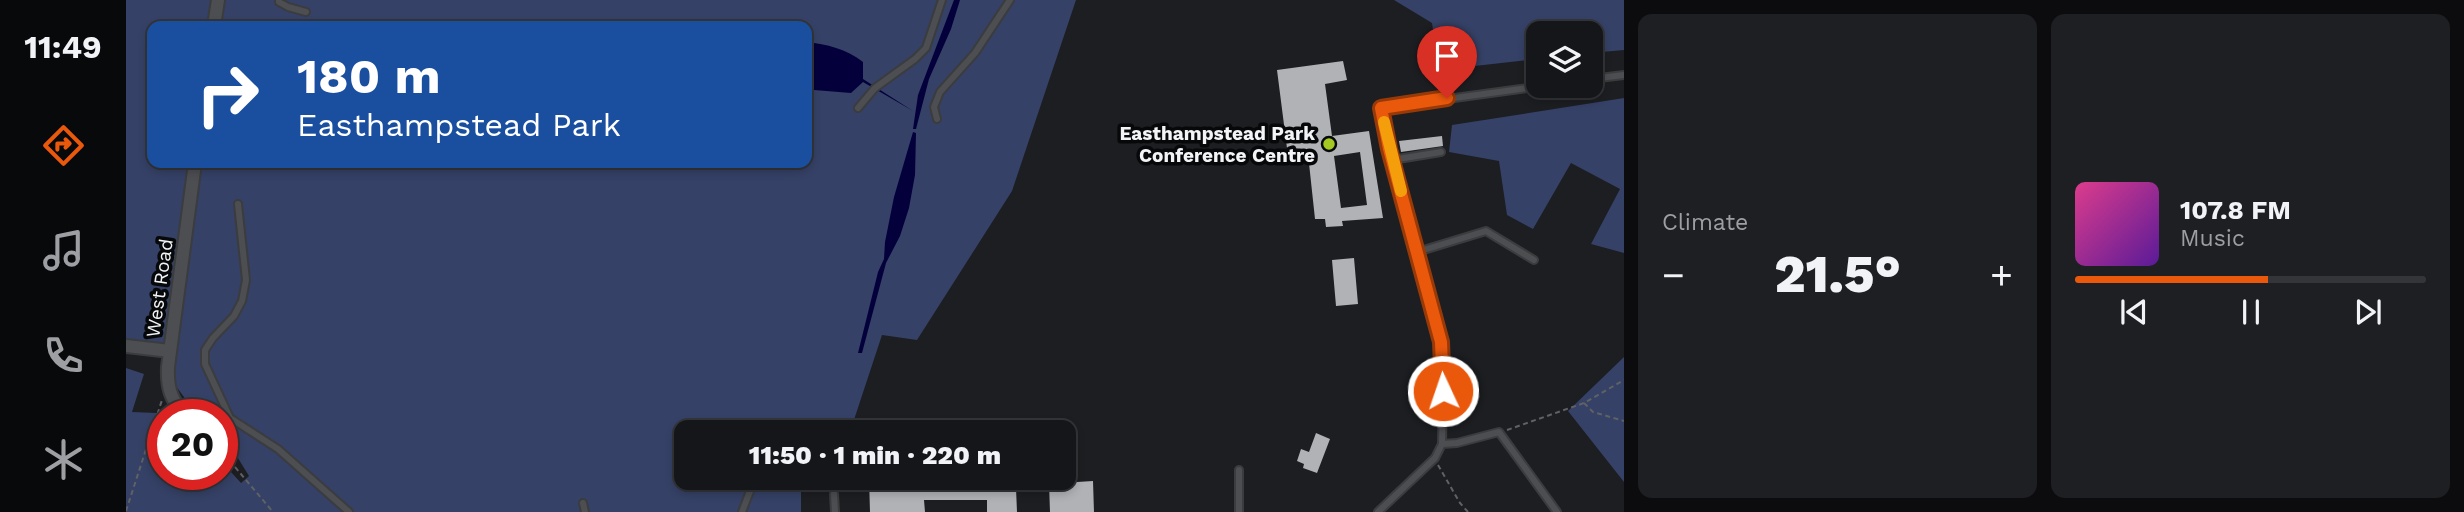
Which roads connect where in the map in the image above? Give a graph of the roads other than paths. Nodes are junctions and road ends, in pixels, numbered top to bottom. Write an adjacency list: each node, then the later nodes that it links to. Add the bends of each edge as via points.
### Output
1 (218, 0): 6 (street)
2 (279, 0): 5 (lane)
3 (942, 0): 10 (lane, via 926,48 875,88)
4 (1010, 0): 11 (lane, via 975,53 940,92 934,107)
5 (306, 12)
6 (215, 21)
7 (1624, 75): 8 (lane)
8 (1603, 78)
9 (1526, 88): 13 (lane, via 1381,108)
10 (858, 108)
11 (937, 118)
12 (1441, 152): 13 (lane)
13 (1392, 160): 16 (lane)
14 (194, 168): 19 (street, West Road)
15 (238, 204): 26 (lane, via 246,280 242,301 205,350 205,364 230,418 278,449)
16 (1417, 252): 17 (lane, via 1486,230); 21 (lane, via 1441,342)
17 (1534, 260)
18 (126, 346): 19 (street)
19 (170, 351): 20 (street, West Road, via 167,386)
20 (173, 399)
21 (1442, 444): 31 (lane, via 1435,458); 32 (lane, via 1499,432)
22 (1239, 470): 30 (lane)
23 (750, 490): 28 (lane)
24 (834, 494): 29 (lane)
25 (583, 503): 27 (lane)
26 (349, 512)
27 (585, 512)
28 (742, 512)
29 (835, 512)
30 (1239, 512)
31 (1378, 512)
32 (1556, 512)

